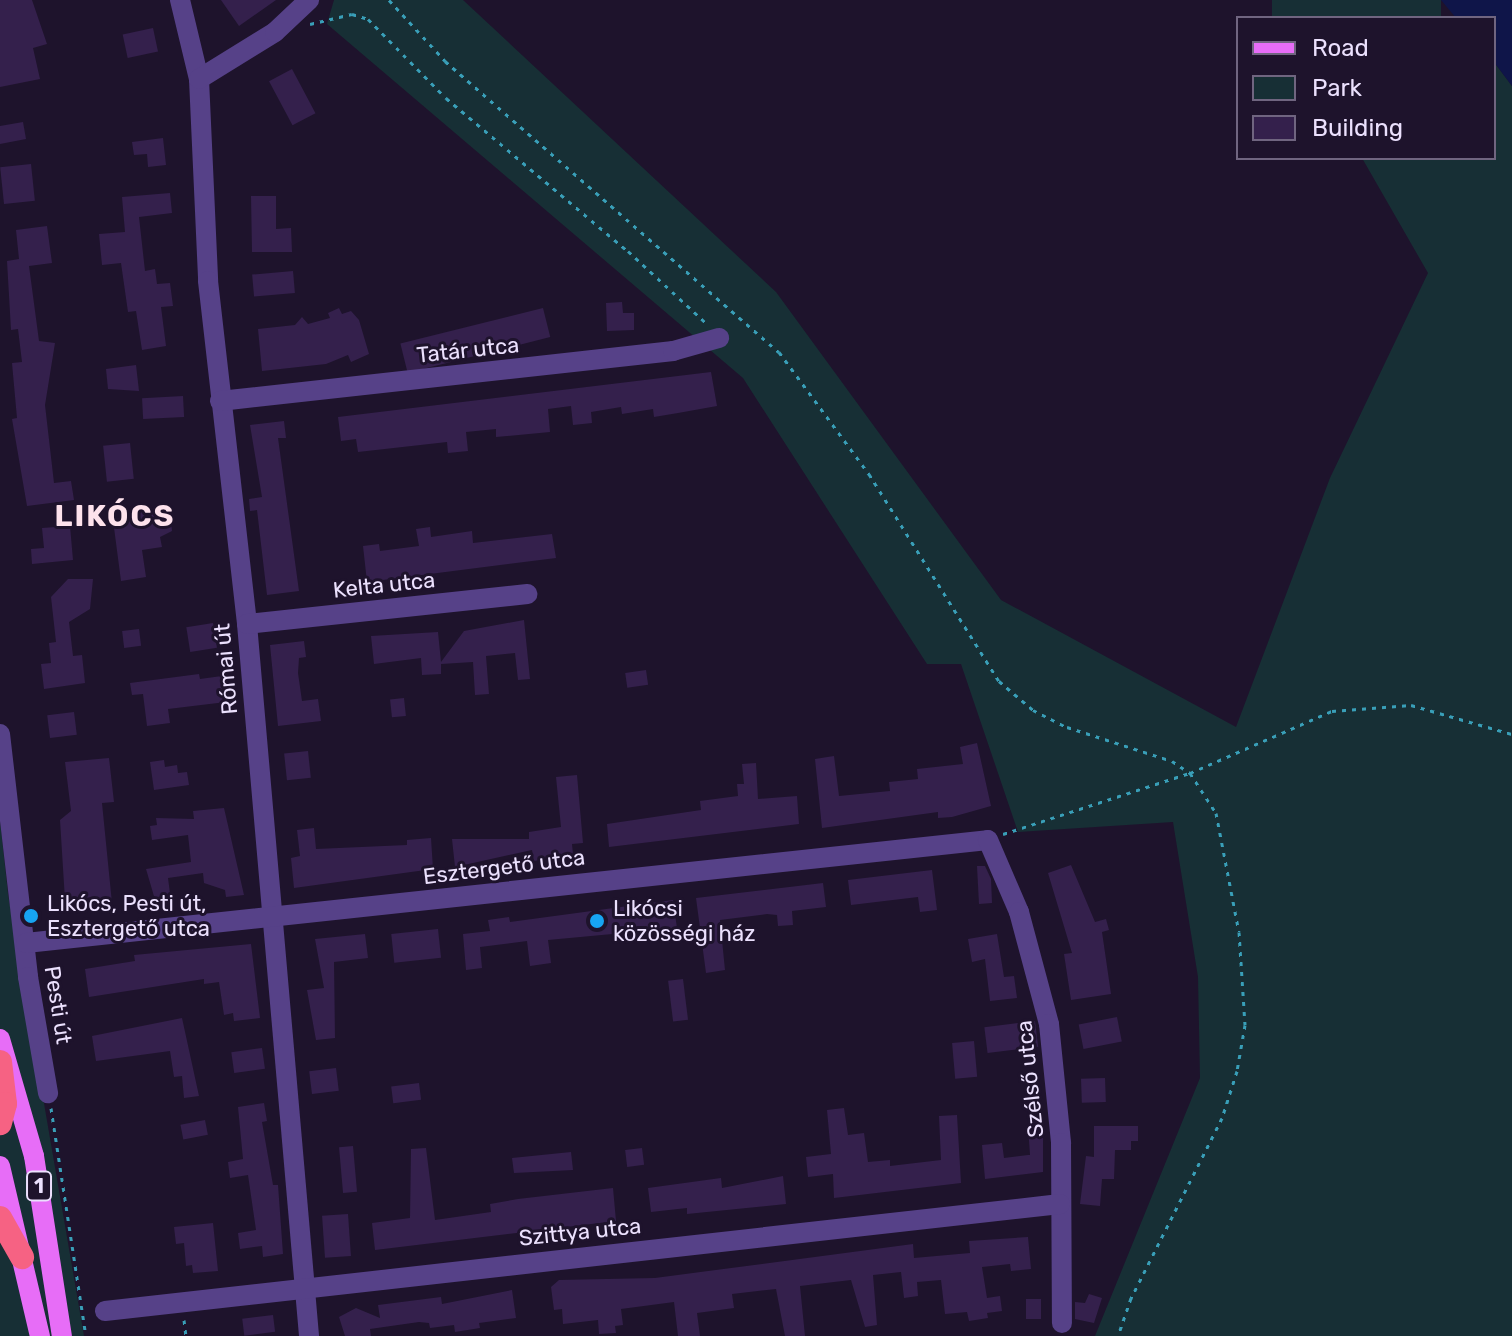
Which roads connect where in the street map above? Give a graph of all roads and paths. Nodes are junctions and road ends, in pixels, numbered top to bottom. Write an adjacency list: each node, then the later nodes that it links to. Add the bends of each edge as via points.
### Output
1 (180, 0): 5 (street, Római út)
2 (309, 0): 5 (street, via 275,32)
3 (389, 0): 12 (path, via 445,61 779,352 869,474 999,681 1033,710 1172,761)
4 (306, 25): 6 (path, via 352,14 368,19 446,98 651,271)
5 (199, 79): 7 (street, Római út, via 208,281)
6 (719, 338): 7 (street, Tatár utca, via 673,351)
7 (220, 401): 9 (street, Római út)
8 (527, 594): 9 (street, Kelta utca)
9 (247, 624): 14 (street, Római út)
10 (0, 734): 15 (street, Pesti út)
11 (1512, 734): 12 (path, via 1411,705 1332,711)
12 (1190, 773): 13 (path); 33 (path, via 1216,813 1239,932 1245,1025 1222,1118 1131,1298)
13 (988, 840): 14 (street, Esztergető utca); 21 (street, Szélső utca, via 1019,912 1049,1024 1061,1143)
14 (269, 918): 15 (street, Esztergető utca); 24 (street, Római út)
15 (26, 943): 18 (street, Pesti út)
16 (0, 1039): 29 (main road, 1, via 34,1156)
17 (0, 1062): 19 (highway, via 5,1104)
18 (48, 1093): 30 (path)
19 (0, 1123)
20 (0, 1166): 23 (main road, 1)
21 (1060, 1204): 24 (street, Szittya utca); 27 (street, Szélső utca)
22 (0, 1218): 23 (highway)
23 (22, 1257): 28 (main road, 1)
24 (304, 1287): 25 (street, Szittya utca); 32 (street, Római út)
25 (105, 1311)
26 (184, 1320): 31 (path)
27 (1062, 1323)
28 (40, 1336)
29 (62, 1336)
30 (86, 1336)
31 (186, 1336)
32 (309, 1336)
33 (1118, 1336)

